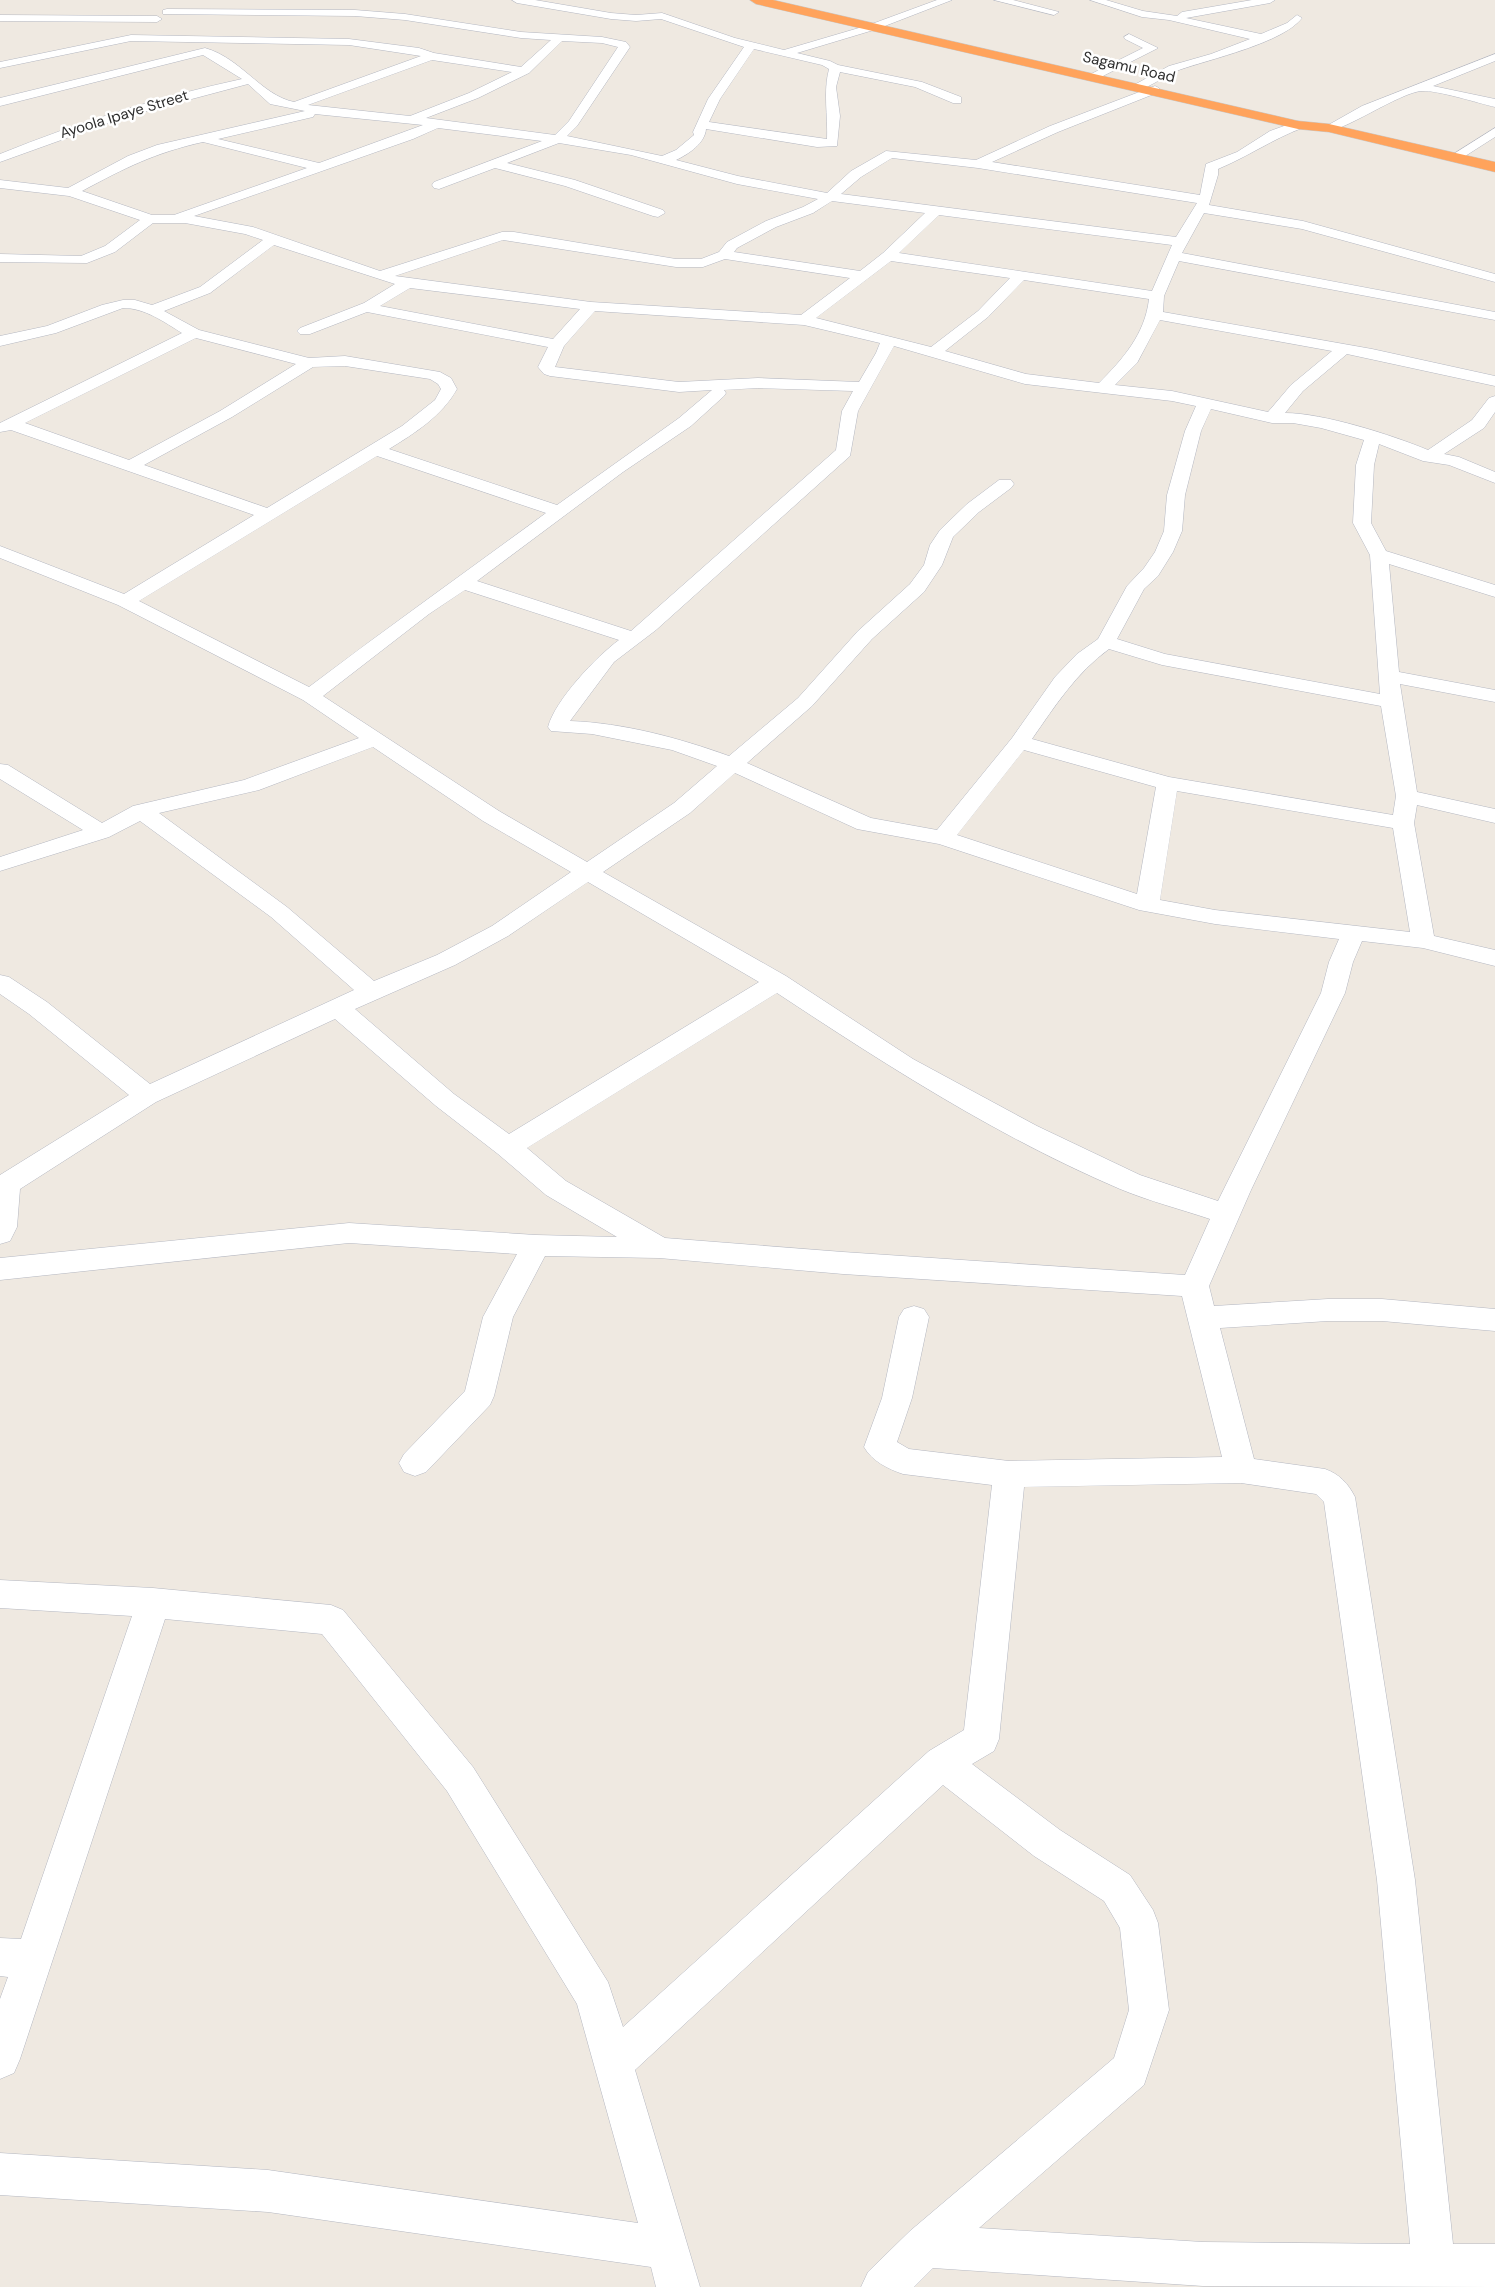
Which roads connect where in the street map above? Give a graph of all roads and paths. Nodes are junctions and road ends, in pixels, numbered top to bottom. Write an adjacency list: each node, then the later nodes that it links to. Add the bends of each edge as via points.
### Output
1 (184, 0): 9 (street)
2 (517, 0): 21 (street, via 611,16 662,16)
3 (756, 0): 16 (highway, Sagamu Road)
4 (947, 0): 16 (street)
5 (999, 0): 10 (street)
6 (1095, 0): 11 (street, via 1142,14)
7 (1270, 0): 11 (street)
8 (64, 7): 13 (street)
9 (167, 12): 15 (street); 19 (street, via 355,13)
10 (1054, 12)
11 (1169, 17): 20 (street)
12 (0, 18): 13 (street)
13 (51, 18): 15 (street)
14 (1297, 18): 20 (street, via 1291,25)
15 (157, 19): 18 (street, via 143,34)
16 (873, 27): 24 (street); 33 (highway, Sagamu Road)
17 (1129, 36): 33 (street, via 1152,48)
18 (131, 38): 22 (street); 26 (street)
19 (560, 38): 31 (street); 50 (street, via 615,42 624,47)
20 (1262, 38): 35 (street, via 1173,68)
21 (751, 45): 24 (street); 46 (street, via 714,99)
22 (204, 46): 25 (street, via 349,42); 32 (street); 34 (street)
23 (21, 49): 26 (street)
24 (788, 52): 29 (street)
25 (431, 56): 31 (street); 41 (street)
26 (63, 57): 28 (street, via 43,56)
27 (1495, 57): 36 (street)
28 (0, 65)
29 (835, 68): 38 (street, via 918,84); 46 (street, via 830,87 833,143)
30 (81, 69): 32 (street)
31 (525, 71): 43 (street)
32 (100, 75): 39 (street)
33 (1095, 76): 35 (highway, Sagamu Road)
34 (251, 80): 41 (street, via 274,101); 52 (street, Ayoola Ipaye Street, via 114,115)
35 (1138, 87): 37 (highway, Sagamu Road)
36 (1421, 87): 40 (street); 47 (street)
37 (1155, 90): 45 (highway, Sagamu Road); 55 (street)
38 (957, 100)
39 (0, 102)
40 (1495, 103)
41 (293, 106): 42 (street)
42 (320, 111): 43 (street); 49 (street)
43 (410, 120): 44 (street)
44 (437, 124): 50 (street); 56 (street)
45 (1298, 124): 47 (highway, Sagamu Road); 62 (street, via 1211,167)
46 (702, 125): 53 (street, via 700,136)
47 (1329, 128): 51 (highway, Sagamu Road)
48 (1495, 132): 51 (street)
49 (201, 138): 56 (street); 60 (street, via 132,159)
50 (558, 139): 53 (street); 54 (street)
51 (1455, 157): 57 (highway, Sagamu Road)
52 (0, 158)
53 (664, 160): 61 (street, via 737,180)
54 (495, 164): 59 (street); 64 (street, via 570,183)
55 (978, 164): 61 (street, via 890,154 856,174); 62 (street)
56 (319, 167): 65 (street)
57 (1495, 167)
58 (0, 184): 60 (street)
59 (440, 184)
60 (70, 192): 66 (street)
61 (830, 197): 63 (street); 69 (street, via 732,245)
62 (1203, 204): 68 (street); 75 (street, via 1303,225)
63 (936, 210): 68 (street); 70 (street)
64 (658, 213)
65 (176, 218): 66 (street); 67 (street, via 248,230)
66 (150, 219): 71 (street, via 117,246 94,258)
67 (273, 239): 72 (street); 80 (street, via 205,290)
68 (1178, 249): 77 (street); 82 (street)
69 (724, 255): 72 (street, via 703,263 676,263 502,236); 73 (street)
70 (888, 256): 73 (street); 74 (street)
71 (0, 258)
72 (380, 276): 76 (street)
73 (864, 276): 83 (street)
74 (1020, 277): 77 (street); 90 (street, via 983,314)
75 (1495, 278)
76 (407, 283): 78 (street); 79 (street)
77 (1156, 296): 81 (street)
78 (369, 306): 84 (street); 88 (street)
79 (591, 306): 83 (street); 88 (street)
80 (152, 310): 85 (street); 87 (street, via 123,304 51,330)
81 (1155, 315): 89 (street); 94 (street, via 1131,360)
82 (1495, 316)
83 (804, 320): 86 (street)
84 (305, 331)
85 (194, 333): 91 (street); 99 (street)
86 (888, 340): 90 (street); 93 (street, via 885,353)
87 (0, 341)
88 (557, 344): 93 (street, via 546,367 563,375 679,387 758,383)
89 (1342, 350): 92 (street); 98 (street, via 1297,388)
90 (934, 353): 94 (street, via 1025,379)
91 (309, 363): 101 (street, via 345,361 434,375 445,381 448,390 441,403); 103 (street)
92 (1495, 381)
93 (865, 387): 113 (street, via 850,411 844,452)
94 (1103, 388): 97 (street)
95 (718, 393): 106 (street, via 685,422 616,468)
96 (1495, 400): 102 (street, via 1478,424)
97 (1204, 404): 98 (street); 114 (street, via 1176,495 1173,531 1151,572 1136,586)
98 (1272, 417): 100 (street, via 1316,421)
99 (5, 427): 103 (street)
100 (1373, 437): 102 (street); 109 (street, via 1365,465 1362,523)
101 (376, 450): 106 (street); 107 (street)
102 (1429, 457): 104 (street, via 1453,461)
103 (130, 466): 107 (street)
104 (1495, 478)
105 (1005, 484): 121 (street, via 945,534 933,565 917,588 865,635 805,702)
106 (561, 512): 110 (street)
107 (270, 515): 112 (street)
108 (0, 552): 112 (street)
109 (1379, 555): 111 (street); 115 (street)
110 (463, 583): 113 (street); 116 (street)
111 (1495, 591)
112 (125, 601): 116 (street)
113 (634, 638): 121 (street, via 607,658 561,717 558,727 592,728 677,745)
114 (1106, 642): 118 (street, via 1162,659); 120 (street, via 1062,681)
115 (1389, 676): 117 (street); 118 (street)
116 (310, 696): 119 (street)
117 (1495, 696)
118 (1390, 702): 124 (street)
119 (373, 740): 125 (street, via 250,785); 131 (street, via 491,816)
120 (1019, 742): 123 (street); 129 (street)
121 (734, 765): 129 (street, via 865,824); 131 (street, via 682,808)
122 (0, 770): 128 (street)
123 (1167, 783): 127 (street); 132 (street)
124 (1407, 796): 126 (street); 127 (street)
125 (141, 811): 128 (street); 138 (street, via 279,912)
126 (1495, 816)
127 (1403, 823): 134 (street)
128 (100, 832): 130 (street)
129 (943, 838): 132 (street)
130 (0, 864)
131 (588, 872): 136 (street); 138 (street, via 500,931 446,960)
132 (1147, 905): 133 (street)
133 (1353, 934): 134 (street); 142 (street, via 1333,993)
134 (1423, 941): 135 (street)
135 (1495, 958)
136 (777, 982): 141 (street); 142 (street, via 904,1065 1028,1133 1130,1182)
137 (0, 983): 140 (street, via 38,1008)
138 (371, 992): 139 (street)
139 (338, 1008): 140 (street); 141 (street)
140 (147, 1096): 143 (street, via 7,1184)
141 (508, 1148): 145 (street, via 556,1188)
142 (1225, 1214): 147 (street)
143 (0, 1233)
144 (536, 1245): 145 (street); 146 (street, via 349,1233); 151 (street, via 498,1317 479,1396)
145 (659, 1248): 147 (street)
146 (0, 1269)
147 (1194, 1286): 149 (street)
148 (914, 1317): 153 (street, via 897,1398 880,1447 903,1461)
149 (1203, 1318): 150 (street, via 1382,1310); 152 (street)
150 (1495, 1320)
151 (415, 1463)
152 (1241, 1470): 153 (street); 163 (street, via 1325,1482 1339,1497 1396,1880)
153 (1009, 1474): 156 (street, via 981,1739)
154 (0, 1594): 155 (street)
155 (153, 1603): 157 (street); 159 (street, via 331,1620 460,1779 594,1996)
156 (942, 1763): 159 (street); 161 (street, via 1047,1843 1117,1888 1139,1923 1149,2010 1130,2071)
157 (16, 1958): 158 (street)
158 (0, 2059)
159 (613, 2063): 162 (street)
160 (0, 2174): 162 (street, via 268,2192)
161 (924, 2246): 163 (street, via 1203,2264); 166 (street)
162 (665, 2248): 165 (street)
163 (1434, 2266): 164 (street)
164 (1495, 2266)
165 (678, 2287)
166 (883, 2287)

